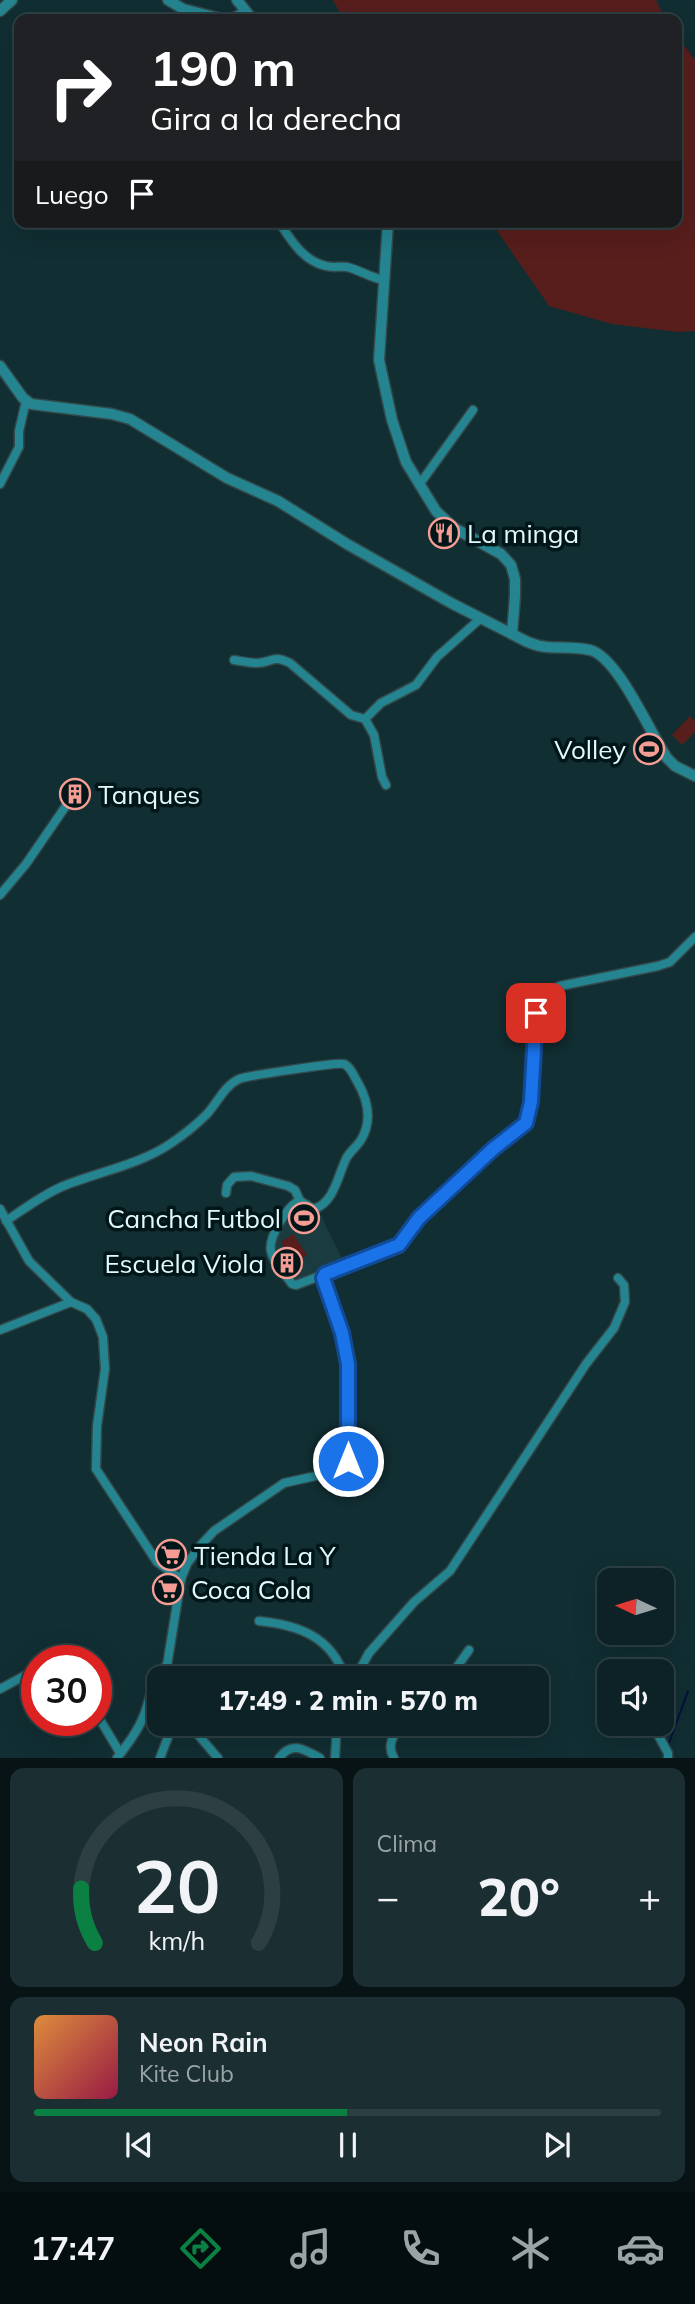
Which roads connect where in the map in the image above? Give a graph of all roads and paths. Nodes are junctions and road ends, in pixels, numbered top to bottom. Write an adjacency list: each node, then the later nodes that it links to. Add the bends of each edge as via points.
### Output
1 (12, 0): 4 (street)
2 (168, 0): 5 (street)
3 (237, 0): 6 (street)
4 (0, 11)
5 (185, 14)
6 (248, 14)
7 (283, 228): 9 (street, via 309,259)
8 (388, 228): 9 (street)
9 (384, 280): 14 (street, via 381,370 406,462)
10 (0, 366): 11 (street)
11 (26, 401): 13 (street, via 19,447); 15 (street, via 130,419)
12 (473, 410): 14 (street)
13 (0, 484)
14 (419, 485): 16 (street, via 444,520 501,554 511,565 515,587)
15 (481, 618): 16 (street); 18 (street, via 437,657 416,685 381,703)
16 (512, 634): 19 (street, via 544,647 588,649 604,656 667,758)
17 (234, 660): 18 (street, via 258,663 273,658 290,663 351,715)
18 (365, 719): 20 (street, via 374,735)
19 (695, 776)
20 (386, 785)
21 (72, 797): 22 (street)
22 (0, 895)
23 (695, 937): 28 (street, via 670,962 658,967 550,990 536,1013 526,1123 419,1218 399,1245)
24 (226, 1193): 25 (street, via 234,1178 251,1175 288,1185)
25 (300, 1201): 27 (street, via 314,1209 324,1204 366,1129 366,1097 347,1065 326,1063 243,1077 167,1146 52,1191); 28 (street, via 290,1205 272,1237 271,1252 292,1284)
26 (0, 1209): 27 (street)
27 (6, 1221): 30 (street, via 29,1261)
28 (325, 1274): 32 (street, via 348,1364 347,1469 284,1483 214,1531 187,1564)
29 (618, 1278): 37 (street, via 624,1285 625,1301 614,1328 450,1571 414,1602)
30 (71, 1302): 31 (street); 32 (street, via 96,1319 104,1348 96,1469 157,1562)
31 (0, 1330)
32 (181, 1579): 35 (street)
33 (259, 1621): 36 (street, via 295,1626 317,1638)
34 (469, 1650): 38 (street)
35 (167, 1665): 47 (street)
36 (342, 1666)
37 (362, 1666)
38 (458, 1666)
39 (21, 1678): 40 (street)
40 (0, 1689)
41 (108, 1736): 47 (street)
42 (168, 1736): 48 (street)
43 (199, 1736): 49 (street)
44 (336, 1736): 52 (street)
45 (394, 1736): 53 (street, via 390,1744)
46 (659, 1736): 54 (street)
47 (118, 1756)
48 (160, 1758)
49 (218, 1758)
50 (279, 1758): 51 (street, via 294,1748)
51 (320, 1758)
52 (335, 1758)
53 (394, 1758)
54 (668, 1758)

